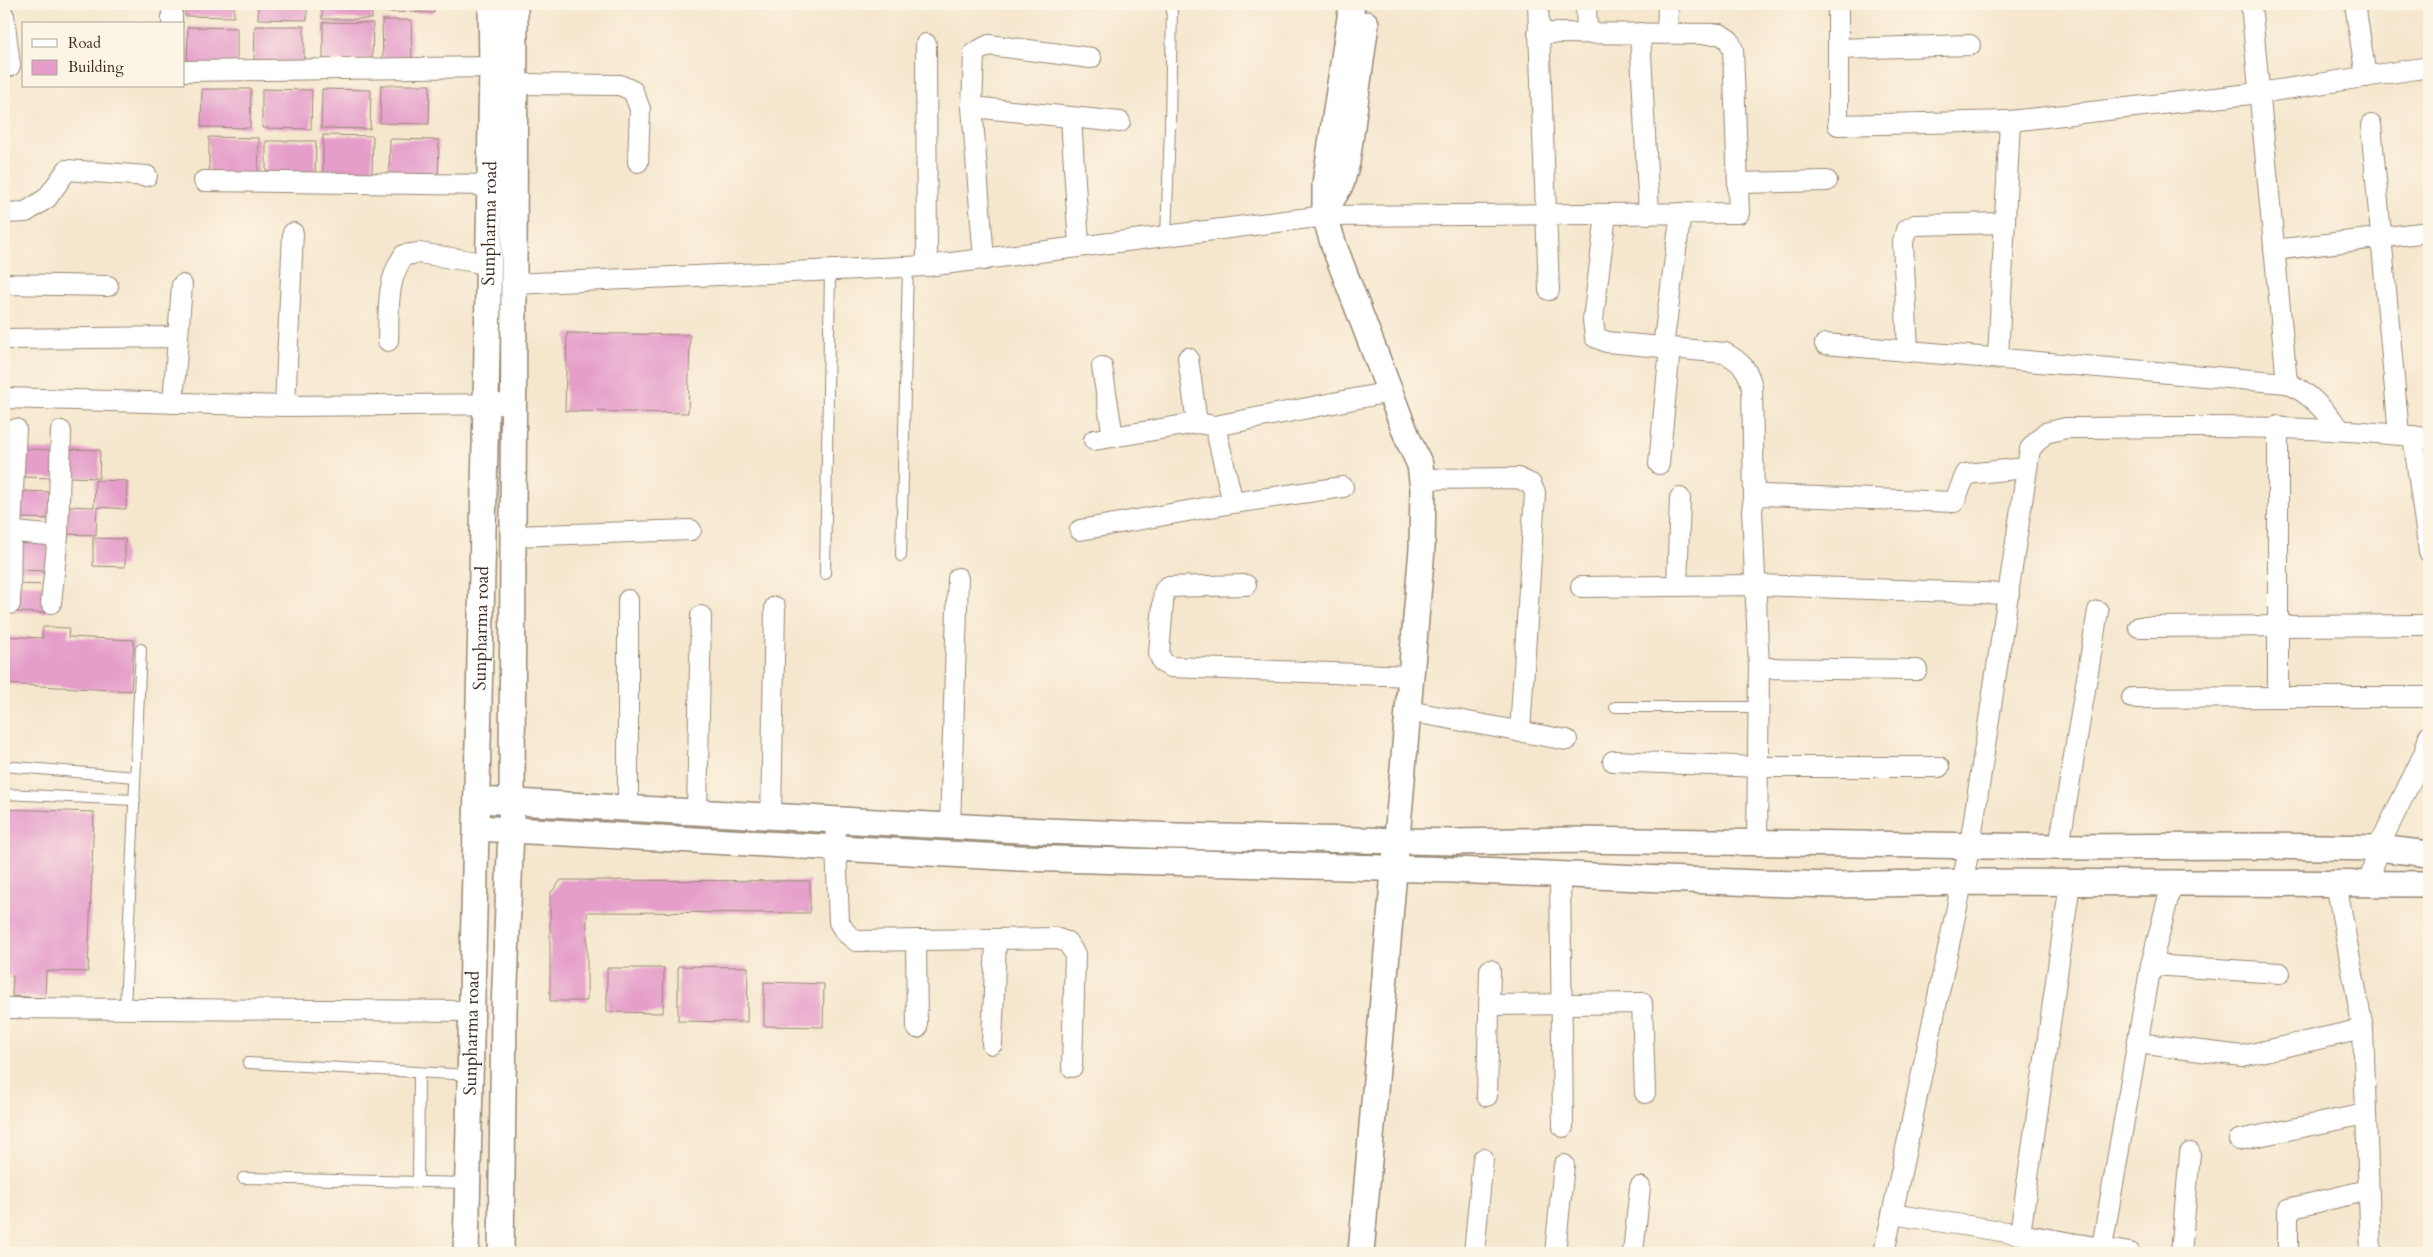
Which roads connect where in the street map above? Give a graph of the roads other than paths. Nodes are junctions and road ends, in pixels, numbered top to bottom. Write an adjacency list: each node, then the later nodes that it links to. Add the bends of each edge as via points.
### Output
1 (172, 4): 14 (street)
2 (491, 4): 24 (street, Sunpharma road)
3 (515, 4): 28 (street, Sunpharma road)
4 (1172, 4): 50 (lane)
5 (1352, 4): 42 (street, via 1331,136)
6 (1369, 4): 42 (street, via 1347,162 1341,184)
7 (1538, 4): 15 (street)
8 (1586, 4): 16 (street)
9 (1668, 4): 18 (street)
10 (1838, 4): 21 (street)
11 (2251, 4): 29 (street)
12 (2354, 4): 27 (street)
13 (4, 16): 23 (street)
14 (172, 22)
15 (1538, 33): 16 (street); 44 (street)
16 (1587, 33): 17 (street)
17 (1640, 33): 18 (street); 46 (street)
18 (1667, 33): 39 (street, via 1720,34 1729,40 1733,50)
19 (926, 44): 56 (street)
20 (1970, 45): 21 (street)
21 (1838, 49): 32 (street, via 1838,125)
22 (1091, 58): 30 (street, via 989,45 974,53)
23 (12, 67)
24 (492, 67): 26 (street); 40 (street, Sunpharma road)
25 (2429, 67): 27 (street)
26 (185, 71)
27 (2366, 77): 29 (street)
28 (514, 84): 35 (street, via 620,85 633,91 640,109); 59 (street, Sunpharma road)
29 (2259, 93): 32 (street); 53 (street)
30 (972, 107): 31 (street); 54 (street)
31 (1071, 118): 33 (street); 52 (street)
32 (2010, 121): 47 (street)
33 (1120, 122)
34 (2371, 125): 51 (street)
35 (638, 162)
36 (147, 176): 41 (street, via 67,170 48,198 26,212)
37 (204, 181): 40 (street)
38 (1827, 181): 39 (street)
39 (1738, 183): 43 (street, via 1738,213)
40 (490, 185): 55 (street, Sunpharma road)
41 (4, 213)
42 (1325, 213): 44 (street); 50 (street); 73 (street, via 1334,246)
43 (1681, 213): 46 (street); 67 (street)
44 (1546, 214): 45 (street); 62 (street)
45 (1606, 214): 46 (street); 67 (street, via 1593,320 1595,337 1607,342)
46 (1649, 214)
47 (2005, 222): 68 (street, via 1915,224 1906,230); 70 (street)
48 (2429, 232): 51 (street)
49 (293, 233): 78 (street)
50 (1166, 236): 52 (street)
51 (2380, 237): 53 (street); 84 (street)
52 (1079, 246): 54 (street)
53 (2274, 250): 72 (street)
54 (984, 260): 56 (street)
55 (489, 264): 65 (street, via 419,253 404,255 390,285); 76 (street, Sunpharma road)
56 (918, 267): 57 (street); 98 (lane)
57 (830, 271): 59 (street); 99 (lane)
58 (4, 284): 61 (street)
59 (512, 284): 77 (street, Sunpharma road)
60 (182, 285): 63 (street)
61 (108, 286)
62 (1549, 290)
63 (178, 337): 64 (street); 75 (street)
64 (4, 339)
65 (388, 341)
66 (1825, 344): 68 (street)
67 (1667, 348): 85 (street); 90 (street, via 1725,353 1742,362 1749,373)
68 (1908, 352): 70 (street)
69 (1188, 358): 79 (street)
70 (1998, 358): 72 (street)
71 (1102, 367): 79 (street, via 1103,438)
72 (2287, 383): 82 (street, via 2313,398)
73 (1390, 392): 79 (street); 87 (street, via 1420,465)
74 (4, 398): 75 (street)
75 (173, 403): 78 (street)
76 (486, 404): 77 (street); 78 (street); 135 (street, Sunpharma road)
77 (513, 404): 96 (street, Sunpharma road)
78 (285, 406)
79 (1206, 425): 91 (street)
80 (2278, 426): 82 (street); 86 (street, via 2066,428 2045,433 2030,449); 113 (street)
81 (16, 430): 94 (street)
82 (2341, 430): 84 (street)
83 (61, 431): 95 (street)
84 (2414, 436): 97 (street)
85 (1659, 464)
86 (2026, 468): 90 (street, via 1966,474 1954,502 1762,495); 105 (street)
87 (1422, 479): 118 (street, via 1422,549); 125 (street, via 1518,478 1531,484 1535,493)
88 (1343, 487): 91 (street)
89 (1680, 498): 104 (street)
90 (1754, 499): 102 (street)
91 (1233, 503): 93 (street)
92 (691, 530): 96 (street)
93 (1080, 530)
94 (7, 531): 95 (street); 108 (street)
95 (58, 536): 107 (street)
96 (513, 536): 136 (street, Sunpharma road)
97 (2429, 552)
98 (901, 556)
99 (825, 574)
100 (958, 578): 141 (street)
101 (1246, 585): 118 (street, via 1167,587 1164,591 1159,654 1163,663 1171,667)
102 (1754, 585): 104 (street); 105 (street); 116 (street)
103 (1581, 586): 104 (street)
104 (1677, 586)
105 (2008, 594): 146 (street)
106 (628, 600): 137 (street)
107 (51, 603)
108 (10, 604)
109 (775, 606): 139 (street)
110 (2098, 611): 147 (street)
111 (701, 616): 138 (street)
112 (2429, 624): 113 (street)
113 (2278, 626): 114 (street); 119 (street)
114 (2139, 628)
115 (141, 649): 132 (lane)
116 (1759, 668): 117 (street); 123 (street)
117 (1917, 670)
118 (1411, 676): 124 (street)
119 (2278, 697): 120 (street); 121 (street)
120 (2429, 697)
121 (2132, 698)
122 (1615, 707): 123 (lane)
123 (1758, 707): 130 (street)
124 (1408, 711): 125 (street); 144 (street)
125 (1520, 732): 127 (street)
126 (2429, 736): 149 (street, via 2424,754)
127 (1567, 740)
128 (1613, 762): 130 (street)
129 (4, 766): 132 (lane)
130 (1759, 767): 131 (street); 145 (street)
131 (1939, 767)
132 (135, 777): 134 (lane)
133 (4, 794): 134 (lane)
134 (135, 800): 167 (lane)
135 (478, 800): 136 (street); 142 (street, Sunpharma road)
136 (512, 801): 137 (street); 143 (street, Sunpharma road)
137 (628, 809): 138 (street)
138 (697, 813): 139 (street)
139 (771, 816): 140 (street)
140 (836, 820): 141 (street); 148 (street)
141 (950, 826): 144 (street)
142 (477, 828): 143 (street); 168 (street, Sunpharma road)
143 (511, 829): 148 (street); 194 (street, Sunpharma road, via 504,1010)
144 (1398, 841): 145 (street); 151 (street)
145 (1757, 842): 146 (street)
146 (1970, 845): 147 (street); 153 (street)
147 (2059, 847): 149 (street)
148 (835, 848): 151 (street, via 1029,859); 160 (street, via 839,922 845,932 856,941)
149 (2378, 848): 150 (street); 157 (street)
150 (2429, 854)
151 (1395, 869): 152 (street); 195 (street)
152 (1560, 876): 153 (street, via 1837,885); 164 (street)
153 (1961, 882): 154 (street); 190 (street)
154 (2070, 883): 155 (street); 191 (street)
155 (2172, 883): 156 (street); 161 (street)
156 (2336, 883): 157 (street); 170 (street)
157 (2369, 884): 158 (street)
158 (2429, 884)
159 (996, 939): 160 (street); 172 (street); 174 (street, via 1055,938 1067,942 1075,954)
160 (916, 940): 169 (street)
161 (2151, 965): 163 (street); 171 (street)
162 (1490, 970): 165 (street)
163 (2280, 972)
164 (1560, 1004): 165 (street); 177 (street, via 1642,1003); 180 (street)
165 (1490, 1005): 178 (street)
166 (4, 1008): 167 (street)
167 (125, 1008): 168 (street)
168 (474, 1010): 176 (street, Sunpharma road)
169 (916, 1028)
170 (2363, 1029): 171 (street, via 2242,1056); 179 (street)
171 (2137, 1043): 192 (street)
172 (992, 1044)
173 (248, 1063): 175 (lane)
174 (1072, 1067)
175 (419, 1073): 176 (lane); 186 (lane)
176 (471, 1075): 187 (street, Sunpharma road)
177 (1645, 1093)
178 (1487, 1096)
179 (2365, 1114): 181 (street); 189 (street)
180 (1563, 1127)
181 (2239, 1140)
182 (2190, 1153): 201 (street)
183 (1484, 1159): 196 (street)
184 (1564, 1165): 197 (street)
185 (243, 1178): 186 (lane)
186 (418, 1182): 187 (lane)
187 (468, 1184): 193 (street, Sunpharma road)
188 (1640, 1187): 198 (street)
189 (2368, 1190): 202 (street, via 2288,1209); 203 (street)
190 (1892, 1214): 191 (street); 199 (street)
191 (2020, 1234): 192 (street)
192 (2101, 1251): 200 (street)
193 (466, 1253)
194 (501, 1253)
195 (1361, 1253)
196 (1474, 1253)
197 (1555, 1253)
198 (1633, 1253)
199 (1884, 1253)
200 (2130, 1253)
201 (2181, 1253)
202 (2288, 1253)
203 (2371, 1253)

